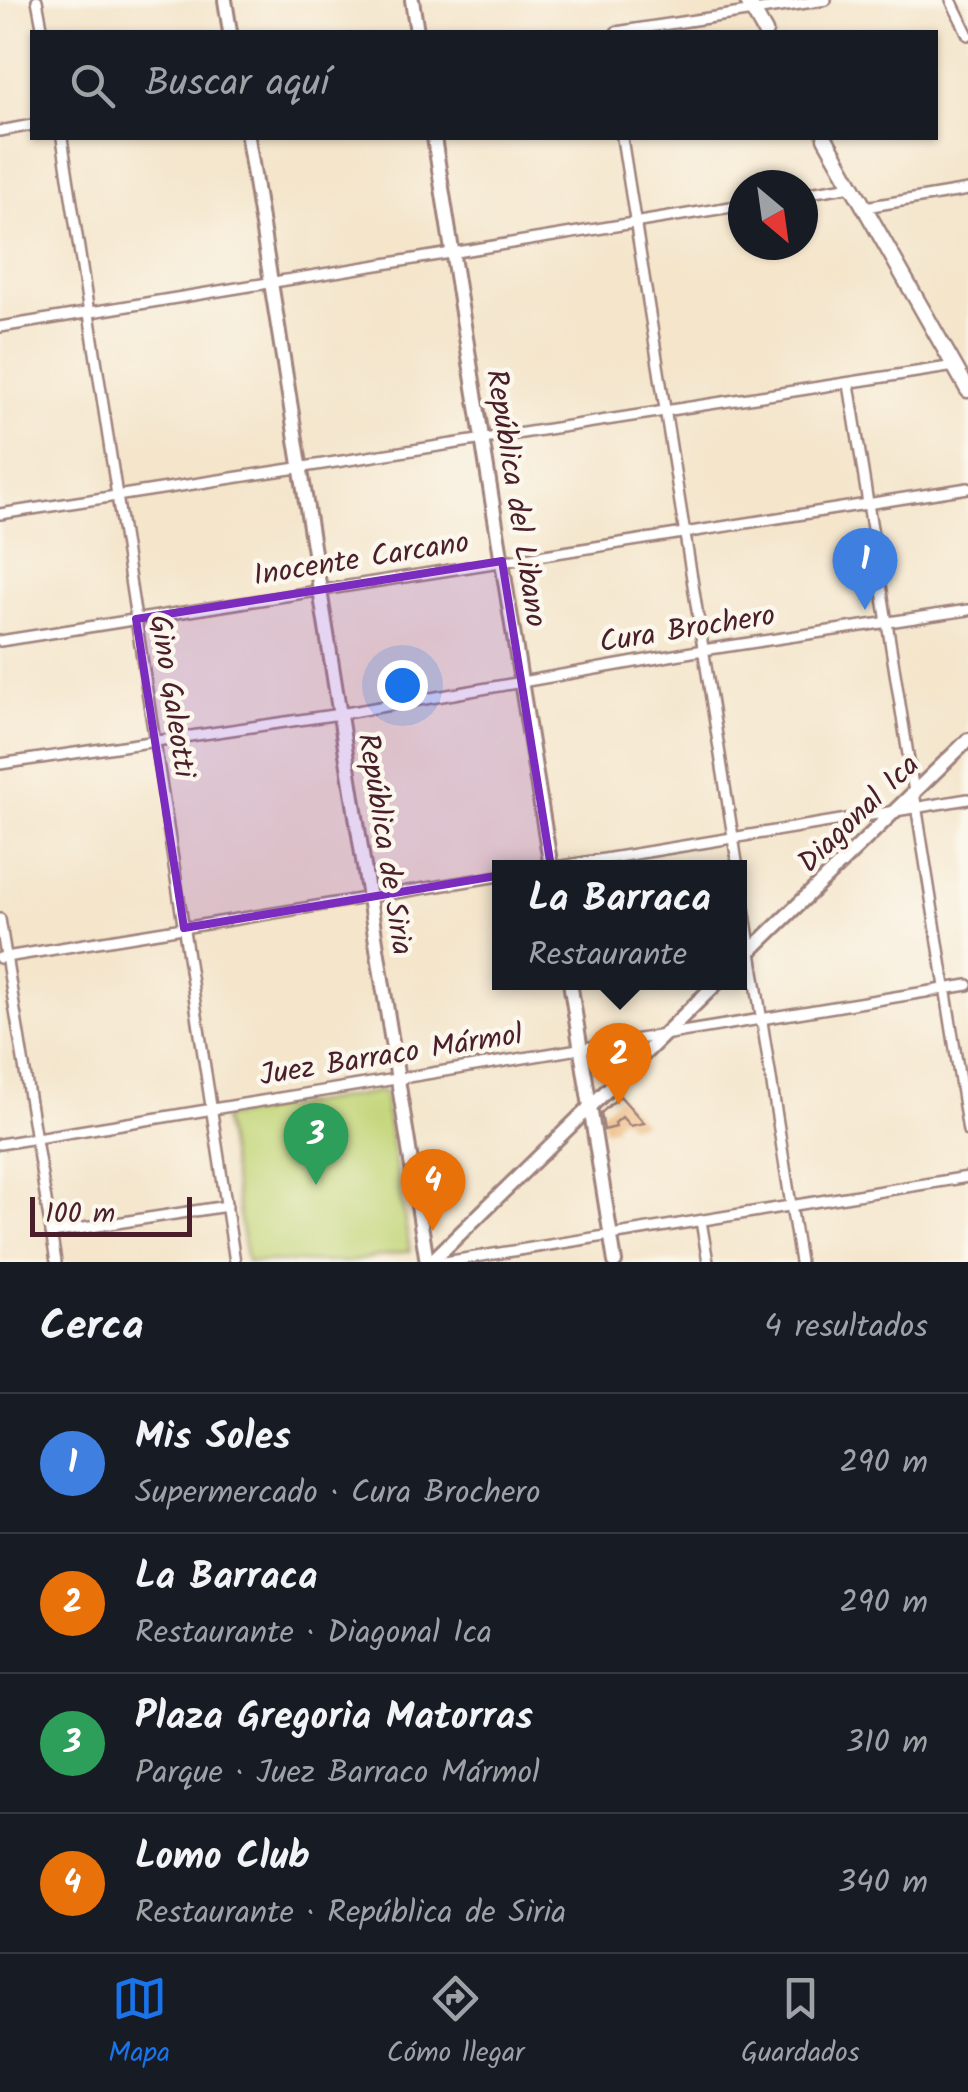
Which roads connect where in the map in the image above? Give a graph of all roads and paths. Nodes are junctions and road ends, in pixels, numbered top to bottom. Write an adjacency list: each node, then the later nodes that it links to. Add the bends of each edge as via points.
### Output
1 (37, 0): 7 (street)
2 (225, 0): 8 (main road)
3 (412, 0): 9 (main road)
4 (826, 0): 6 (street)
5 (951, 0): 12 (street)
6 (750, 6): 10 (street); 11 (main road)
7 (43, 30)
8 (230, 30)
9 (417, 30)
10 (626, 30)
11 (764, 30)
12 (968, 34)
13 (30, 126): 14 (street)
14 (0, 130)
15 (62, 140): 28 (street, Gino Galeotti)
16 (248, 140): 27 (main road, República de Siria)
17 (434, 140): 26 (main road, República del Libano)
18 (622, 140): 25 (street)
19 (826, 140): 20 (main road)
20 (852, 186): 22 (street); 23 (main road)
21 (968, 190): 23 (street)
22 (818, 192)
23 (864, 207): 30 (main road)
24 (728, 208): 25 (street)
25 (636, 225): 26 (street); 33 (street)
26 (453, 254): 27 (street); 34 (main road, República del Libano)
27 (272, 283): 28 (street); 35 (main road, República de Siria)
28 (89, 313): 29 (street); 37 (street, Gino Galeotti)
29 (0, 327)
30 (955, 366): 31 (street); 32 (main road)
31 (850, 384): 33 (street); 38 (street)
32 (968, 390)
33 (665, 410): 34 (street); 40 (street)
34 (482, 439): 35 (street); 41 (main road, República del Libano)
35 (301, 467): 37 (street); 42 (main road, República de Siria)
36 (968, 488): 38 (street, Inocente Carcano)
37 (117, 496): 39 (street); 44 (street, Gino Galeotti)
38 (868, 503): 40 (street, Inocente Carcano); 45 (street)
39 (0, 514)
40 (684, 532): 41 (street, Inocente Carcano); 47 (street)
41 (502, 561): 42 (street, Inocente Carcano); 48 (main road, República del Libano)
42 (320, 590): 44 (street, Inocente Carcano); 49 (main road, República de Siria)
43 (968, 610): 45 (street, Cura Brochero)
44 (136, 619): 46 (street, Inocente Carcano); 51 (street, Gino Galeotti)
45 (886, 622): 47 (street, Cura Brochero); 54 (street)
46 (0, 641)
47 (703, 650): 48 (street, Cura Brochero); 56 (street)
48 (522, 681): 49 (street, Cura Brochero); 57 (main road, República del Libano)
49 (340, 714): 51 (street, Cura Brochero); 61 (main road, República de Siria)
50 (968, 740): 54 (main road, Diagonal Ica)
51 (155, 742): 52 (street, Cura Brochero); 64 (street, Gino Galeotti)
52 (0, 764)
53 (968, 799): 54 (street)
54 (914, 801): 55 (main road, Diagonal Ica); 69 (street)
55 (896, 811): 56 (street); 65 (main road, Diagonal Ica)
56 (733, 838): 58 (street); 59 (street)
57 (550, 860)
58 (595, 860)
59 (737, 860)
60 (492, 877): 61 (street)
61 (370, 897): 64 (street); 75 (main road, República de Siria)
62 (0, 919): 67 (street)
63 (747, 925): 65 (street)
64 (184, 928): 67 (street); 77 (street, Gino Galeotti)
65 (751, 950): 66 (main road, Diagonal Ica); 72 (street)
66 (747, 954)
67 (3, 957): 79 (street)
68 (968, 985): 69 (street, Juez Barraco Mármol)
69 (945, 988): 72 (street, Juez Barraco Mármol); 78 (street)
70 (571, 990): 74 (main road)
71 (710, 990): 73 (main road)
72 (762, 1018): 73 (street, Juez Barraco Mármol); 83 (street)
73 (663, 1035): 74 (street, Juez Barraco Mármol); 76 (main road)
74 (580, 1048): 75 (street, Juez Barraco Mármol); 76 (main road)
75 (398, 1078): 77 (street, Juez Barraco Mármol); 89 (main road, República de Siria)
76 (590, 1106): 86 (main road); 89 (main road)
77 (212, 1109): 79 (street, Juez Barraco Mármol); 82 (street, Gino Galeotti)
78 (968, 1132)
79 (36, 1138): 80 (street, Juez Barraco Mármol); 85 (street)
80 (0, 1144)
81 (968, 1178): 83 (street)
82 (226, 1206): 85 (street); 88 (street, Gino Galeotti)
83 (792, 1206): 84 (street); 93 (street)
84 (701, 1220): 86 (street); 92 (street)
85 (52, 1233): 87 (street)
86 (610, 1235): 90 (street); 91 (main road)
87 (56, 1262)
88 (235, 1262)
89 (429, 1262)
90 (444, 1262)
91 (615, 1262)
92 (708, 1262)
93 (800, 1262)

